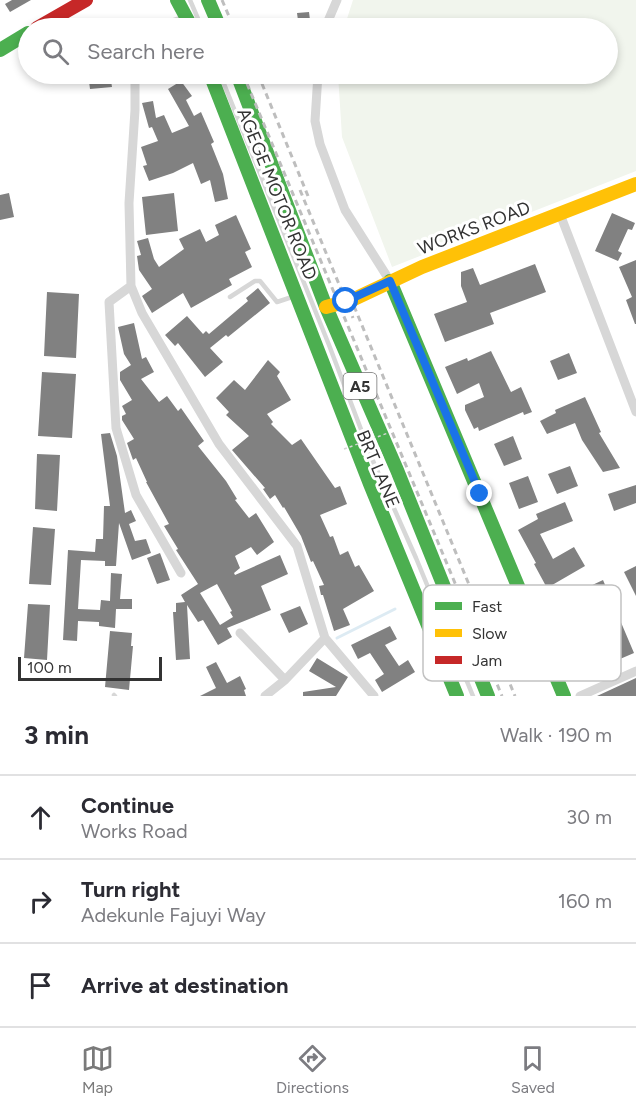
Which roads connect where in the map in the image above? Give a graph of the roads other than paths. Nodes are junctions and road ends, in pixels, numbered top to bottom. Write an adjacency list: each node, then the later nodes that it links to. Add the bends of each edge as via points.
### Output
1 (86, 0): 6 (main road)
2 (177, 0): 7 (main road)
3 (190, 0): 8 (lane)
4 (208, 0): 9 (main road)
5 (337, 0): 10 (street)
6 (54, 18)
7 (187, 18)
8 (198, 18)
9 (216, 18)
10 (329, 18)
11 (18, 39): 12 (main road)
12 (0, 50)
13 (135, 84): 21 (street, via 129,203)
14 (214, 84): 22 (main road, AGEGE MOTOR ROAD / A5)
15 (224, 84): 27 (lane, BRT LANE, via 373,461)
16 (241, 84): 24 (main road, AGEGE MOTOR ROAD / A5)
17 (317, 84): 20 (street, via 315,121 320,144 345,210)
18 (636, 184): 19 (main road, WORKS ROAD)
19 (560, 214): 20 (main road, WORKS ROAD); 25 (street)
20 (390, 281): 24 (main road, WORKS ROAD, via 352,300); 29 (main road)
21 (131, 286): 26 (street, via 109,302 116,428 136,495); 32 (street, via 142,313 219,444 297,546)
22 (297, 295): 23 (lane, via 277,302 260,280); 30 (main road, AGEGE MOTOR ROAD / A5)
23 (230, 297)
24 (326, 307): 28 (main road, AGEGE MOTOR ROAD / A5)
25 (636, 412)
26 (181, 573)
27 (427, 585)
28 (443, 585)
29 (517, 585)
30 (423, 612)
31 (240, 633): 35 (street)
32 (325, 638): 35 (street); 42 (street)
33 (636, 671): 34 (street)
34 (621, 678)
35 (285, 680): 41 (street)
36 (452, 681): 43 (main road, AGEGE MOTOR ROAD / A5)
37 (466, 681): 44 (lane, BRT LANE)
38 (482, 681): 45 (main road, AGEGE MOTOR ROAD / A5)
39 (558, 681): 46 (main road)
40 (614, 681): 47 (street)
41 (265, 696)
42 (374, 696)
43 (458, 696)
44 (472, 696)
45 (488, 696)
46 (564, 696)
47 (580, 696)

